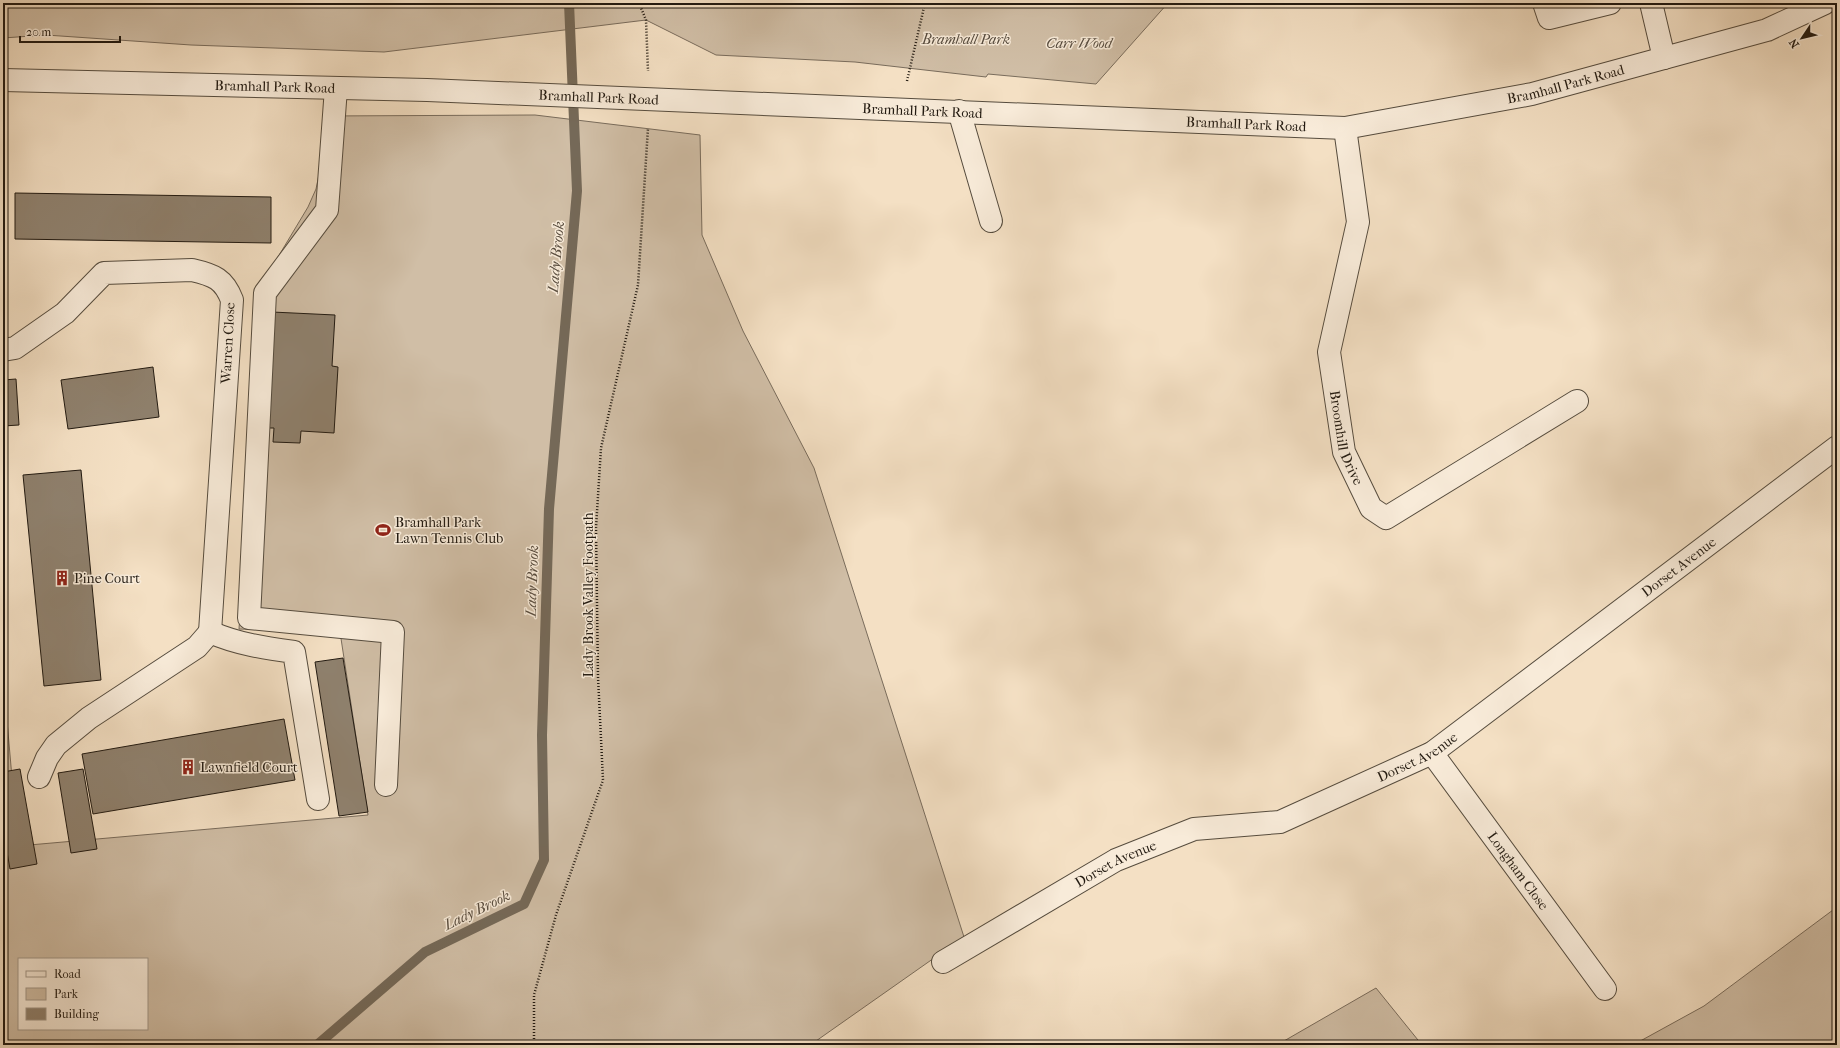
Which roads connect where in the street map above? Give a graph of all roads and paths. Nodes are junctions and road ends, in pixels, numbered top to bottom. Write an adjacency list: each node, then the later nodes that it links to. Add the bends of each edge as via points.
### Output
1 (638, 3): 10 (path, via 646,20)
2 (925, 3): 11 (path)
3 (1544, 3): 4 (street, via 1549,18)
4 (1610, 3)
5 (1651, 3): 7 (street)
6 (1825, 3): 7 (street, Bramhall Park Road, via 1767,30)
7 (1664, 58): 13 (street, Bramhall Park Road, via 1532,94)
8 (3, 80): 9 (street, Bramhall Park Road)
9 (336, 88): 10 (street, Bramhall Park Road); 22 (street, via 327,210 265,293 249,618 393,632)
10 (648, 100): 11 (street, Bramhall Park Road)
11 (900, 109): 12 (street, Bramhall Park Road)
12 (959, 111): 13 (street, Bramhall Park Road); 15 (street)
13 (1345, 128): 17 (street, Broomhill Drive, via 1358,222 1329,352 1344,452 1371,508 1386,518)
14 (648, 139): 26 (path, Lady Brook Valley Footpath, via 638,284 601,448 596,528 598,678 603,780 556,915 534,995)
15 (991, 221)
16 (3, 350): 19 (street, Warren Close, via 15,348 65,313 104,273 192,270 207,274 227,287 232,300)
17 (1577, 401)
18 (1837, 447): 20 (street, Dorset Avenue)
19 (210, 632): 21 (street, via 197,647 89,718 56,745); 23 (street, via 226,640 294,652)
20 (1432, 753): 24 (street, Dorset Avenue, via 1280,822 1194,829 1116,860); 25 (street, Longham Close)
21 (39, 777)
22 (386, 785)
23 (318, 799)
24 (943, 962)
25 (1605, 989)
26 (534, 1045)

